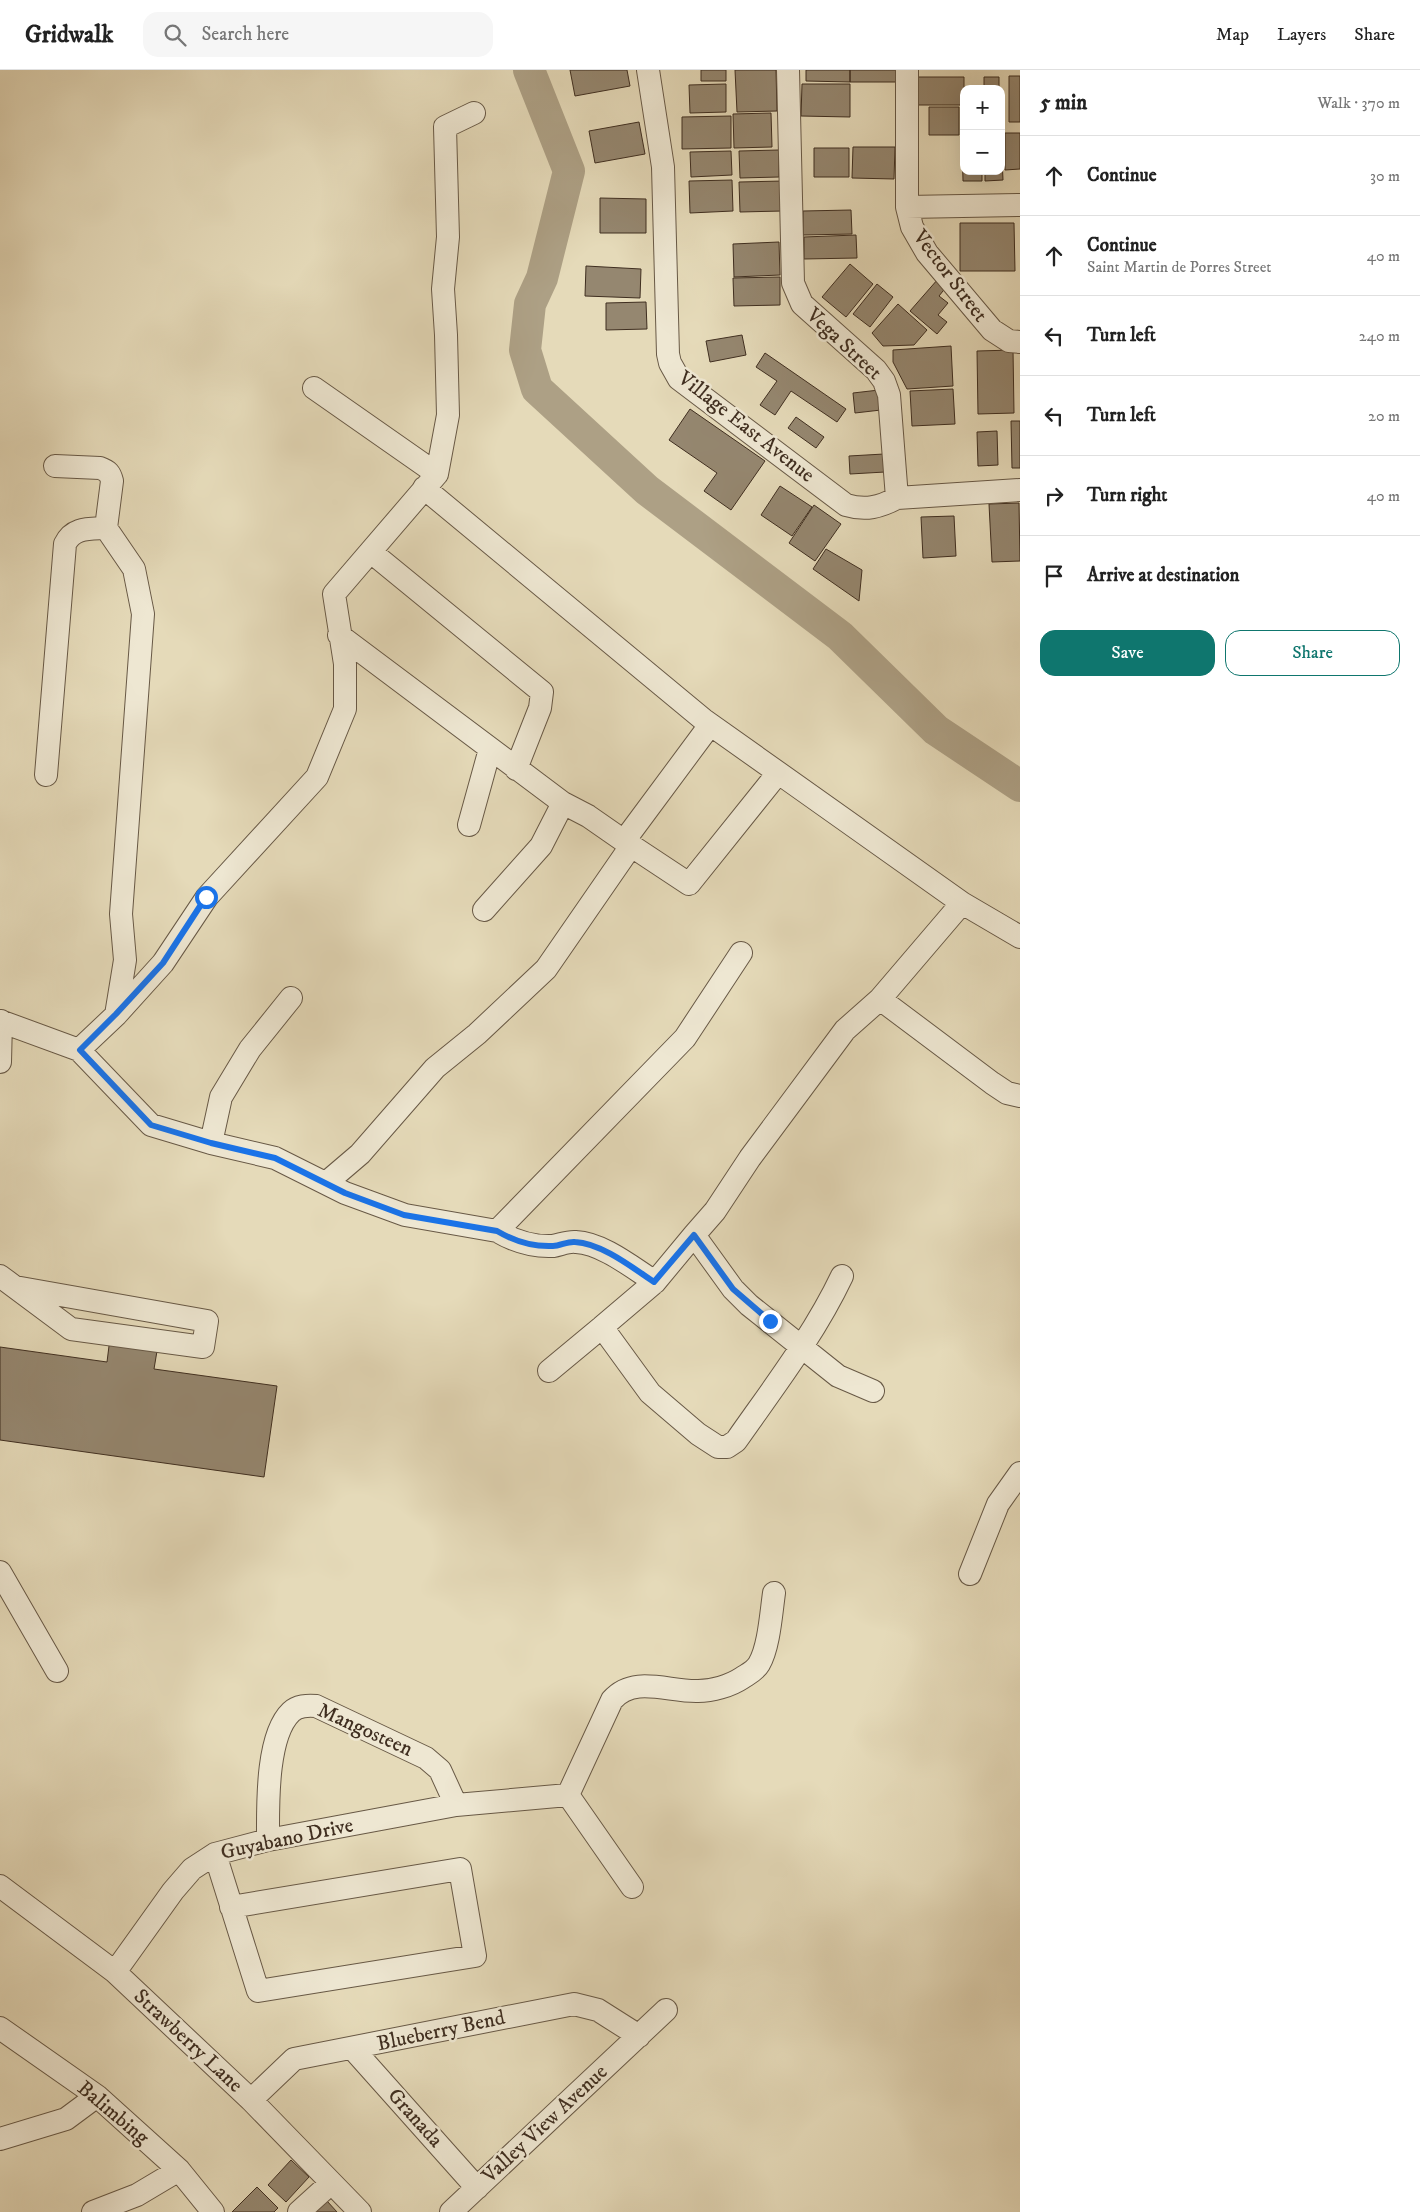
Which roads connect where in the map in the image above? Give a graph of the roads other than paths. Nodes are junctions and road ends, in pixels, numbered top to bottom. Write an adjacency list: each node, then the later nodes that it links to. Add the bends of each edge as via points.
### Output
1 (648, 70): 12 (street, Village East Avenue, via 663,167 668,354 675,373 846,505 860,509 881,507)
2 (788, 70): 12 (street, Vega Street, via 793,282 802,304 884,380 890,395)
3 (907, 70): 6 (street, Vector Street)
4 (474, 113): 10 (street, via 445,127 448,237 443,289 448,415)
5 (1020, 205): 6 (street)
6 (907, 207): 7 (street, Vector Street, via 918,240 992,330 1009,341)
7 (1020, 342)
8 (314, 388): 10 (street)
9 (55, 466): 13 (street, via 107,470 112,482)
10 (430, 481): 14 (street); 16 (street)
11 (1020, 490): 12 (street, Village East Avenue)
12 (897, 498)
13 (106, 528): 20 (street, via 74,532 65,544); 30 (street, via 134,569 143,614 121,914 126,960)
14 (371, 552): 15 (street, via 334,594); 18 (street, via 542,692 540,708)
15 (339, 635): 17 (street); 30 (street, via 345,664 345,709 317,777 206,897 163,963)
16 (710, 725): 19 (street); 23 (street)
17 (490, 749): 18 (street); 22 (street)
18 (516, 769): 21 (street)
19 (778, 773): 23 (street, via 689,884); 24 (street)
20 (46, 776)
21 (564, 803): 23 (street); 25 (street, via 541,846)
22 (469, 825)
23 (628, 844): 36 (street, via 546,970 436,1068 360,1154)
24 (962, 903): 26 (street); 29 (street)
25 (484, 910)
26 (1020, 937)
27 (741, 953): 37 (street, via 685,1038)
28 (291, 998): 35 (street, via 250,1049 221,1097)
29 (880, 999): 34 (street, via 992,1083 1007,1093); 38 (street, via 845,1030)
30 (116, 1014): 32 (street)
31 (0, 1021): 32 (street); 33 (street)
32 (80, 1050): 35 (street, via 151,1125)
33 (0, 1062)
34 (1020, 1096)
35 (211, 1143): 36 (street, via 275,1158)
36 (326, 1183): 37 (street, via 404,1215)
37 (497, 1231): 41 (street, via 531,1245 575,1242 594,1247 613,1255)
38 (694, 1235): 41 (street); 43 (street, via 733,1289)
39 (842, 1276): 43 (street)
40 (8, 1282): 40 (street, via 208,1321 203,1347 71,1329)
41 (654, 1282): 42 (street)
42 (602, 1327): 43 (street, via 650,1393 698,1434 722,1448 736,1441); 44 (street)
43 (801, 1348): 45 (street, via 838,1376)
44 (549, 1371)
45 (873, 1391)
46 (1020, 1473): 48 (street, via 998,1504)
47 (0, 1572): 50 (street)
48 (970, 1574)
49 (774, 1593): 51 (street, via 767,1640 760,1663 754,1670 722,1687 699,1692 634,1686 620,1691 612,1700)
50 (57, 1671)
51 (568, 1795): 52 (street, Guyabano Drive); 56 (street)
52 (456, 1805): 53 (street, Guyabano Drive); 53 (street, Mangosteen, via 440,1770 426,1758 316,1706 306,1705 292,1711 281,1724 274,1742)
53 (268, 1840): 54 (street, Guyabano Drive)
54 (215, 1854): 57 (street); 58 (street, Guyabano Drive, via 192,1868)
55 (0, 1886): 58 (street, Strawberry Lane)
56 (632, 1887)
57 (231, 1907): 57 (street, via 258,1991 475,1956 460,1868)
58 (115, 1972): 64 (street, Strawberry Lane)
59 (666, 2010): 61 (street, Valley View Avenue)
60 (0, 2028): 63 (street, Balimbing)
61 (640, 2036): 62 (street, Blueberry Bend, via 598,2010 574,2004); 68 (street, Valley View Avenue)
62 (354, 2049): 64 (street, Blueberry Bend, via 294,2059); 68 (street, Granada)
63 (97, 2096): 65 (street, via 66,2119); 66 (street, Balimbing)
64 (251, 2100): 67 (street, Strawberry Lane)
65 (0, 2139)
66 (179, 2170): 69 (street, via 136,2195); 70 (street, Balimbing)
67 (331, 2183): 71 (street); 72 (street, Strawberry Lane)
68 (477, 2188): 73 (street, Valley View Avenue)
69 (93, 2212)
70 (213, 2212)
71 (299, 2212)
72 (360, 2212)
73 (451, 2212)

